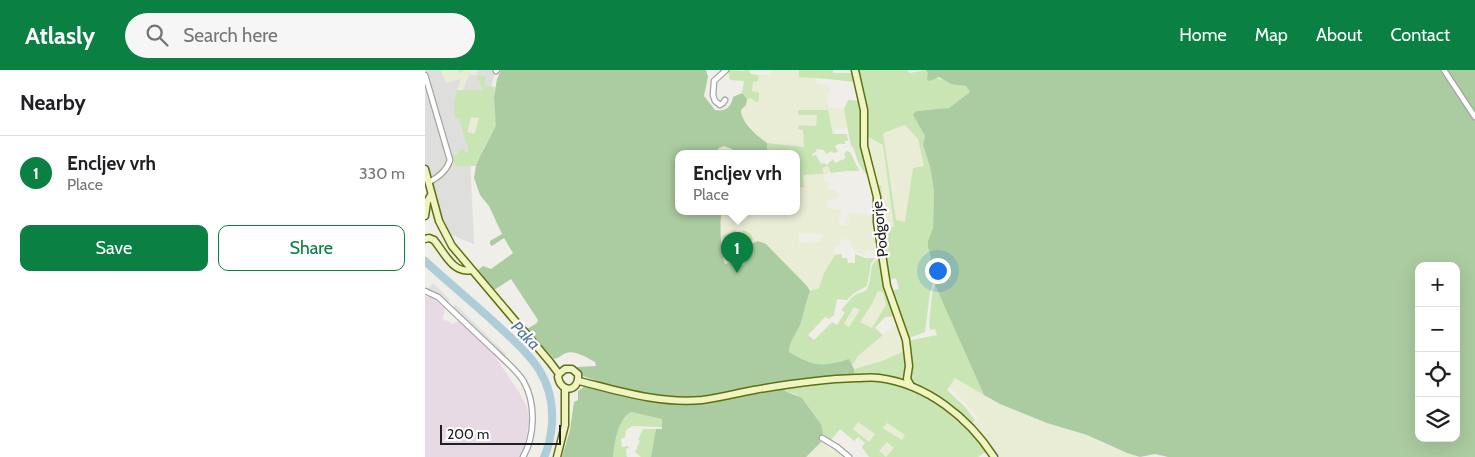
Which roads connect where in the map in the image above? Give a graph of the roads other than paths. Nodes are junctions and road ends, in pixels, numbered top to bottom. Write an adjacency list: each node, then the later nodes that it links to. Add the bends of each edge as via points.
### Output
1 (725, 70): 5 (street, via 714,81 713,88 715,101 720,105)
2 (855, 70): 16 (main road, Podgorje, via 864,110 864,146 877,197 877,222 887,286 907,340 907,379)
3 (1444, 70): 6 (street)
4 (425, 75): 8 (street, via 450,160 447,168)
5 (725, 100)
6 (1475, 117)
7 (425, 169): 8 (main road)
8 (429, 182): 9 (main road)
9 (431, 195): 10 (main road); 12 (main road, via 445,235)
10 (425, 216)
11 (425, 239): 12 (main road, via 434,240 455,267)
12 (471, 270): 14 (main road)
13 (425, 291): 19 (street, via 438,297 523,381 533,420 530,441)
14 (559, 374): 15 (main road, via 565,369 572,369 578,374); 17 (main road, via 559,382)
15 (579, 381): 16 (main road, via 640,396 678,400 702,400 832,379 879,378); 17 (main road, via 570,389)
16 (911, 386): 22 (main road, via 959,414)
17 (565, 388): 20 (main road, via 565,425)
18 (822, 438): 21 (street)
19 (523, 457)
20 (557, 457)
21 (849, 457)
22 (994, 457)

